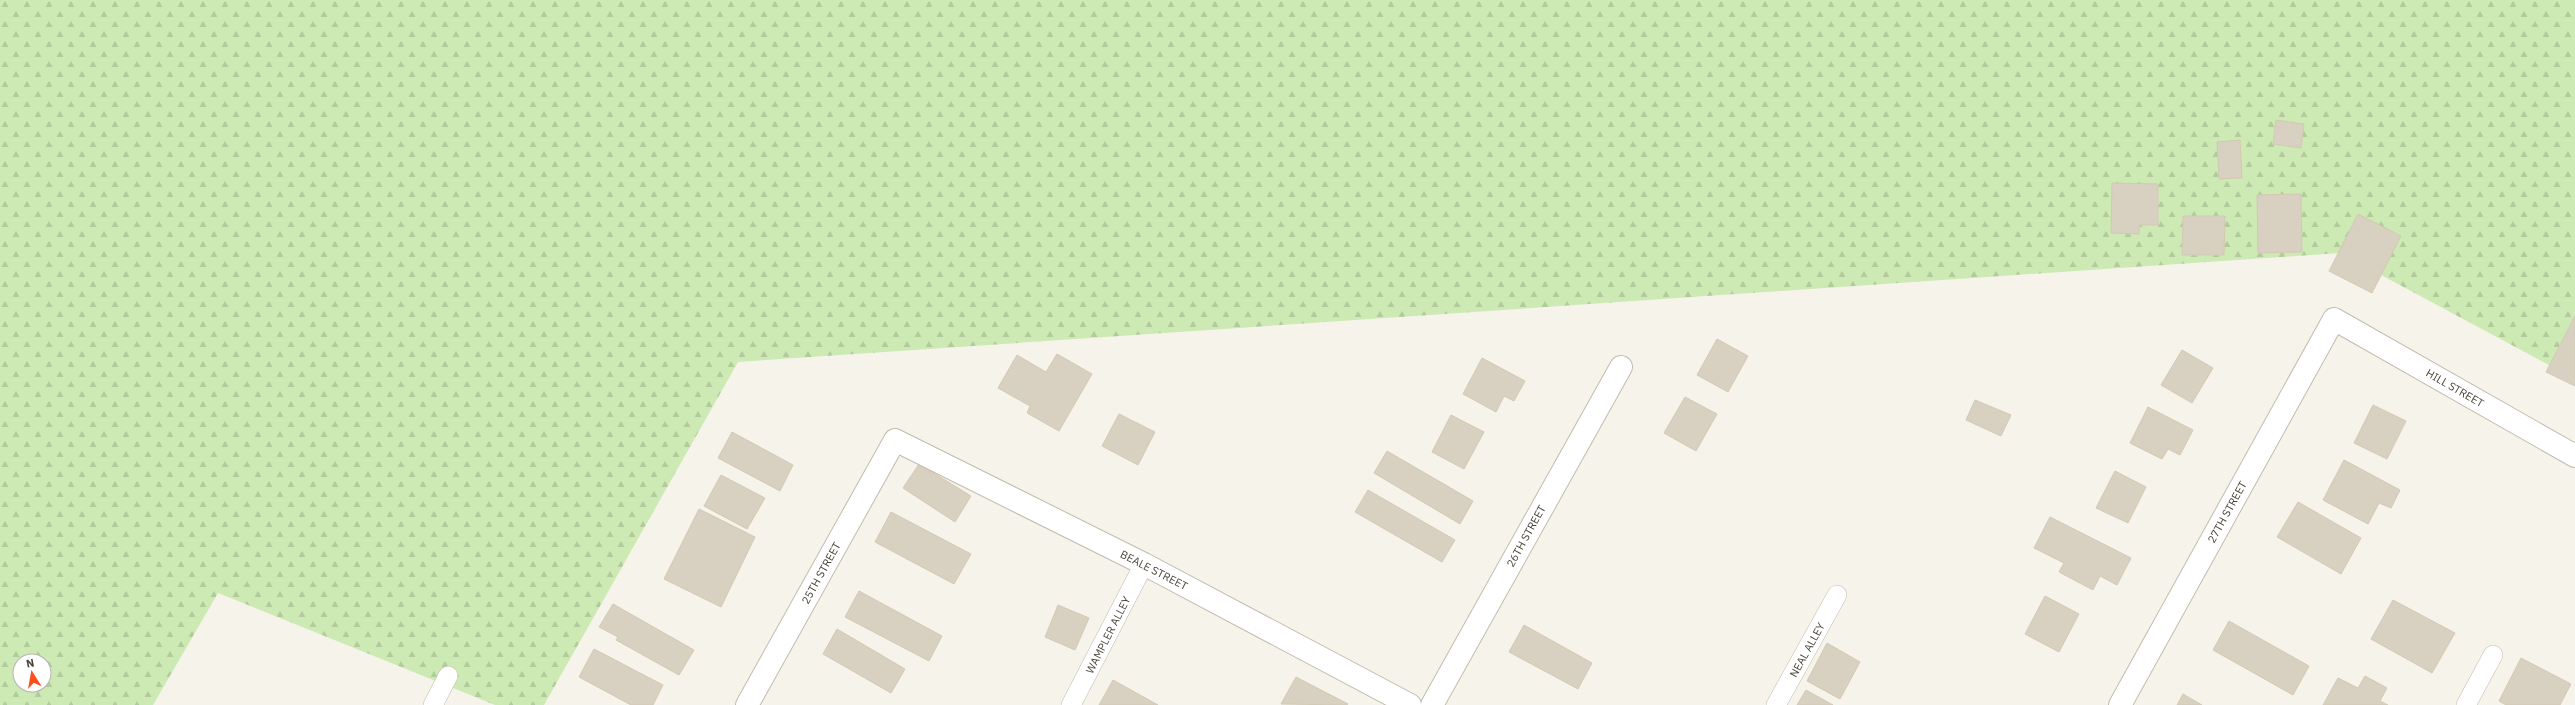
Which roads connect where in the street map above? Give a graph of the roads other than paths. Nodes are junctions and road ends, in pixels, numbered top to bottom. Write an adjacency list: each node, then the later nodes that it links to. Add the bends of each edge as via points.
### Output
1 (2334, 319): 4 (street, HILL STREET); 15 (street, 27TH STREET)
2 (1621, 367): 13 (street, 26TH STREET)
3 (895, 440): 5 (street, BEALE STREET); 10 (street, 25TH STREET)
4 (2575, 456)
5 (1144, 564): 11 (lane, WAMPLER ALLEY); 12 (street, BEALE STREET)
6 (1838, 595): 14 (lane, NEAL ALLEY)
7 (2493, 655): 16 (lane)
8 (448, 676): 9 (lane)
9 (433, 705)
10 (747, 705)
11 (1071, 705)
12 (1410, 705)
13 (1432, 705)
14 (1776, 705)
15 (2120, 705)
16 (2466, 705)

